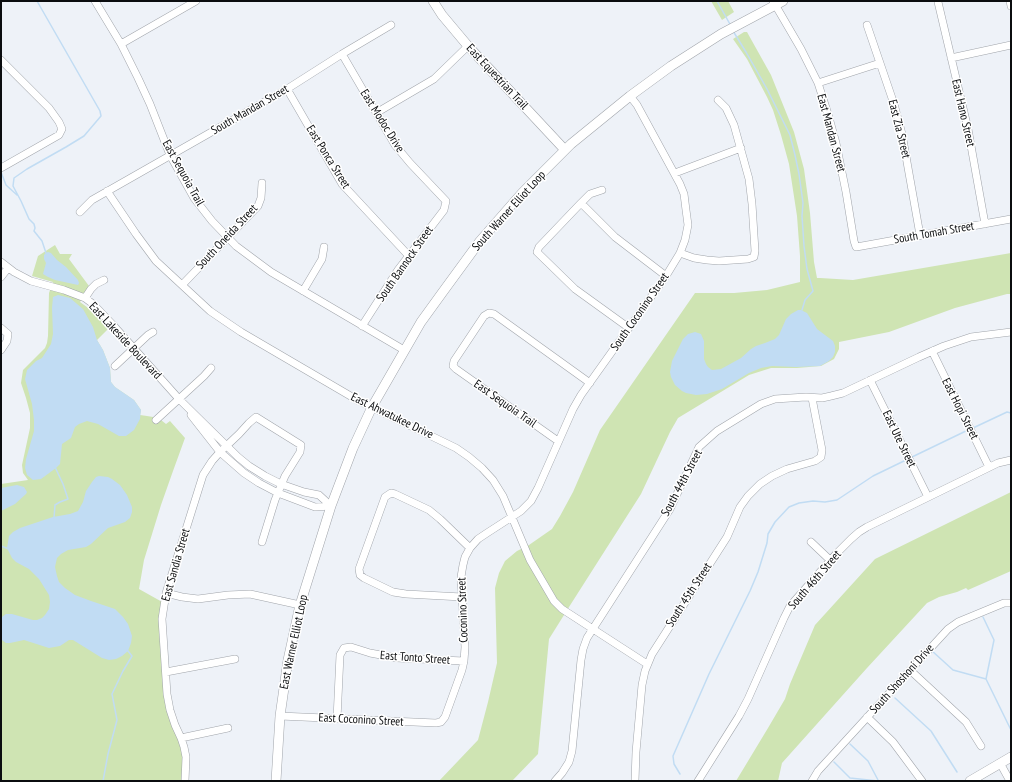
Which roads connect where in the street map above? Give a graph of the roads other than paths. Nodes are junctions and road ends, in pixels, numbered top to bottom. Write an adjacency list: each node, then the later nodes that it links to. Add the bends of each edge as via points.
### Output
1 (95, 1): 10 (street, East Sequoia Trail)
2 (196, 1): 10 (street)
3 (433, 1): 12 (main road, East Equestrian Trail)
4 (1010, 1): 7 (street)
5 (777, 2): 17 (street, East Mandan Street); 19 (main road, South Warner Elliot Loop, via 677,62)
6 (938, 2): 14 (street, East Hano Street)
7 (1011, 6)
8 (391, 25): 13 (street, South Mandan Street)
9 (866, 25): 16 (street, East Zia Street)
10 (121, 44): 24 (street, East Sequoia Trail, via 150,104)
11 (1011, 44): 14 (street)
12 (468, 46): 21 (street, via 434,79); 23 (main road, East Equestrian Trail)
13 (342, 54): 18 (street, South Mandan Street); 21 (street, East Modoc Drive)
14 (951, 58): 34 (street, East Hano Street, via 968,129)
15 (1, 60): 25 (street, via 49,108 62,130 59,135)
16 (880, 63): 17 (street); 35 (street, East Zia Street, via 902,134)
17 (818, 83): 37 (street, East Mandan Street, via 836,143)
18 (287, 89): 24 (street, South Mandan Street); 40 (street, East Ponca Street, via 342,184)
19 (630, 96): 23 (main road, South Warner Elliot Loop); 26 (street, South Coconino Street)
20 (718, 100): 22 (street, via 726,108)
21 (376, 113): 30 (street, East Modoc Drive, via 402,154)
22 (741, 148): 26 (street); 39 (street, via 752,204 754,257 719,261 694,258)
23 (565, 150): 56 (main road, South Warner Elliot Loop, via 522,193 480,242)
24 (170, 155): 29 (street, South Mandan Street); 36 (street, East Sequoia Trail, via 194,198)
25 (3, 167)
26 (675, 173): 39 (street, South Coconino Street, via 684,194 688,225)
27 (262, 183): 36 (street, South Oneida Street, via 258,206)
28 (602, 190): 31 (street, via 590,194)
29 (107, 191): 32 (street, South Mandan Street, via 92,200); 46 (street, East Ahwatukee Drive, via 156,261)
30 (446, 201): 40 (street, South Bannock Street, via 444,210)
31 (581, 203): 43 (street, via 615,237); 51 (street, via 537,252 575,289)
32 (80, 212)
33 (1011, 219): 34 (street, South Tomah Street)
34 (985, 224): 35 (street, South Tomah Street)
35 (920, 235): 37 (street, South Tomah Street)
36 (227, 237): 46 (street, South Oneida Street); 47 (street, East Sequoia Trail, via 271,272)
37 (856, 246)
38 (324, 247): 47 (street, via 322,259)
39 (680, 253): 43 (street, South Coconino Street)
40 (408, 256): 49 (street, South Bannock Street)
41 (1, 262): 42 (street, East Lakeside Boulevard)
42 (8, 268): 44 (street); 48 (street, East Lakeside Boulevard, via 30,281)
43 (666, 276): 51 (street, South Coconino Street)
44 (1, 277)
45 (104, 280): 48 (street)
46 (182, 285): 64 (street, East Ahwatukee Drive, via 210,311 241,332)
47 (303, 291): 49 (street, East Sequoia Trail)
48 (82, 297): 54 (street, East Lakeside Boulevard, via 93,304)
49 (362, 326): 56 (street, East Sequoia Trail)
50 (1, 328): 55 (street, via 8,334)
51 (629, 328): 61 (street, South Coconino Street)
52 (153, 332): 54 (street)
53 (1011, 332): 57 (street, South 44th Street, via 971,337)
54 (134, 349): 58 (street); 63 (street, East Lakeside Boulevard)
55 (1, 350)
56 (404, 350): 64 (main road, South Warner Elliot Loop)
57 (932, 351): 60 (street, South 44th Street); 70 (street, East Hopi Street)
58 (115, 366)
59 (211, 368): 63 (street)
60 (870, 380): 62 (street, South 44th Street, via 843,393); 72 (street, East Ute Street)
61 (590, 382): 66 (street, South Coconino Street, via 573,409); 66 (street, East Sequoia Trail, via 489,313 484,316 454,362 452,366)
62 (812, 398): 83 (street, South 44th Street, via 775,399 761,404 717,431 699,448 670,509); 86 (street, South 45th Street, via 822,450 821,457 772,476 748,496 740,507 727,537)
63 (179, 399): 65 (street); 67 (street, East Lakeside Boulevard); 68 (street, East Lakeside Boulevard)
64 (372, 407): 73 (main road, South Warner Elliot Loop); 74 (street, East Ahwatukee Drive, via 469,457 493,480)
65 (156, 420)
66 (558, 441): 74 (street, South Coconino Street, via 531,500 522,511)
67 (226, 445): 68 (street, East Sandia Street); 71 (street, East Lakeside Boulevard, via 249,466); 71 (street, East Sandia Street, via 256,417 302,445)
68 (220, 452): 71 (street, East Lakeside Boulevard, via 259,483); 79 (street, East Sandia Street, via 203,475)
69 (1011, 460): 70 (street, South 46th Street)
70 (989, 467): 72 (street, South 46th Street)
71 (280, 488): 73 (street, East Lakeside Boulevard, via 315,507); 73 (street, East Lakeside Boulevard, via 319,495); 75 (street)
72 (928, 497): 78 (street, South 46th Street, via 859,532)
73 (331, 506): 82 (main road, East Warner Elliot Loop)
74 (512, 517): 77 (street, Coconino Street, via 487,532); 83 (street, East Ahwatukee Drive, via 530,560 554,600 562,610)
75 (262, 542)
76 (811, 542): 78 (street)
77 (470, 548): 80 (street, Coconino Street, via 465,557 461,577); 80 (street, via 429,510 390,493 385,497 359,569 364,578 393,592)
78 (830, 560): 102 (street, South 46th Street, via 790,606 748,699)
79 (166, 593): 82 (street, via 198,599 250,594); 88 (street, East Sandia Street, via 162,619)
80 (462, 596): 85 (street, Coconino Street)
81 (1011, 603): 87 (street, South Shoshoni Drive, via 1004,603 958,622 941,636)
82 (300, 605): 89 (main road, East Warner Elliot Loop, via 288,660)
83 (593, 629): 86 (street, East Ahwatukee Drive); 100 (street, South 44th Street, via 582,649 572,751 569,762)
84 (235, 660): 88 (street)
85 (464, 661): 91 (street, East Tonto Street, via 397,658 370,654 351,647 344,648 340,655); 92 (street, Coconino Street)
86 (647, 664): 101 (street, South 45th Street, via 642,685)
87 (910, 670): 90 (street, South Shoshoni Drive); 95 (street, via 966,722)
88 (166, 672): 94 (street, East Sandia Street, via 170,710)
89 (280, 716): 91 (street, East Coconino Street); 99 (main road, East Warner Elliot Loop)
90 (867, 717): 103 (street, South Shoshoni Drive); 104 (street, via 893,742)
91 (336, 719): 92 (street, East Coconino Street)
92 (441, 722)
93 (228, 728): 94 (street)
94 (181, 738): 98 (street, East Sandia Street, via 186,757)
95 (981, 746)
96 (1011, 757): 97 (main road)
97 (1000, 763): 105 (main road); 106 (street)
98 (185, 781)
99 (276, 781)
100 (555, 781)
101 (635, 781)
102 (698, 781)
103 (812, 781)
104 (922, 781)
105 (970, 781)
106 (1010, 781)

